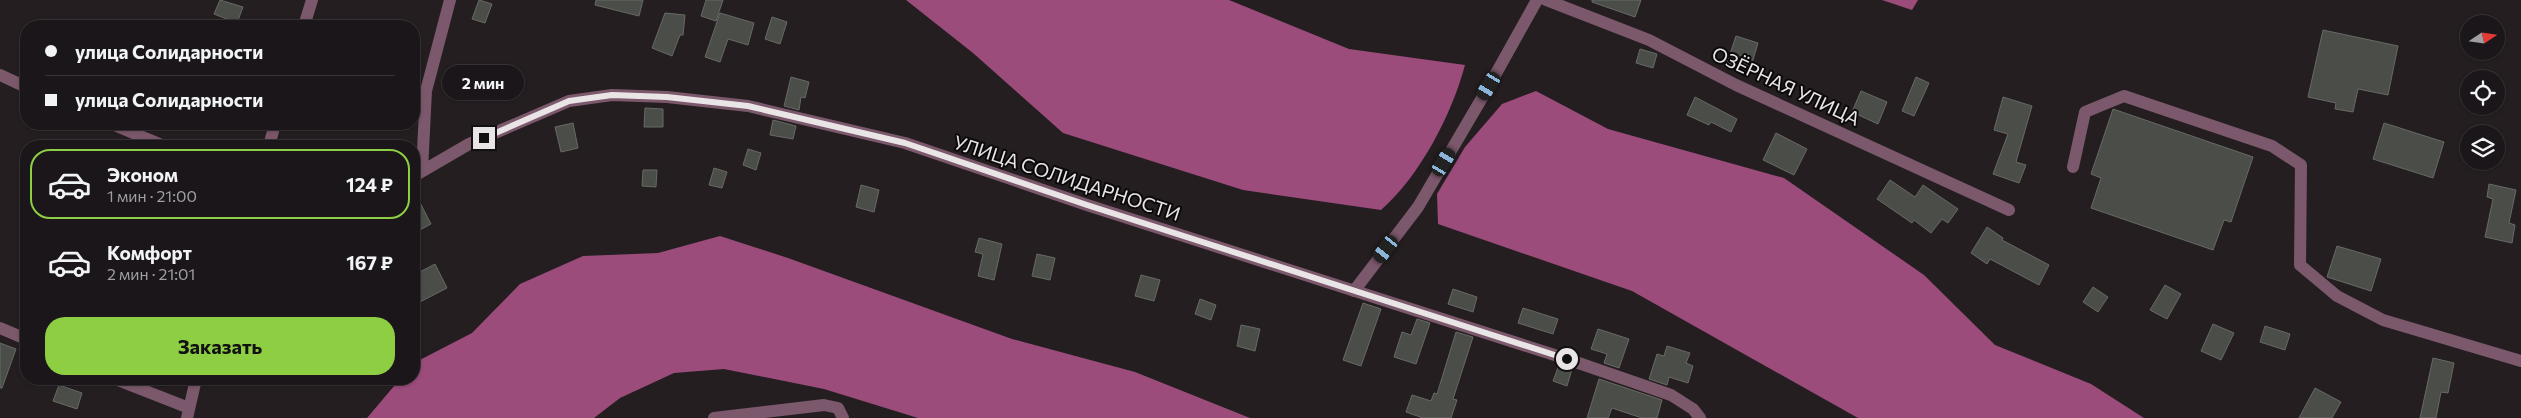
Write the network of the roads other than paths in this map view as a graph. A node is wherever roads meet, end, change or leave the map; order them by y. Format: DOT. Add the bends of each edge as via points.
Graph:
graph roads {
  1 [pos="312,0"];
  2 [pos="450,0"];
  3 [pos="1536,0"];
  4 [pos="1546,0"];
  5 [pos="306,20"];
  6 [pos="0,75"];
  7 [pos="20,84"];
  8 [pos="126,130"];
  9 [pos="150,140"];
  10 [pos="420,153"];
  11 [pos="2073,167"];
  12 [pos="420,172"];
  13 [pos="2009,210"];
  14 [pos="1354,292"];
  15 [pos="0,328"];
  16 [pos="20,336"];
  17 [pos="2521,361"];
  18 [pos="128,385"];
  19 [pos="195,385"];
  20 [pos="188,413"];
  21 [pos="714,418"];
  22 [pos="843,418"];
  23 [pos="1700,418"];
  1 -- 5 [label="street"];
  2 -- 10 [label="street" via="426,92"];
  3 -- 14 [label="street" via="1418,207"];
  4 -- 13 [label="street, ОЗЁРНАЯ УЛИЦА" via="1649,40 1736,85"];
  6 -- 7 [label="street"];
  8 -- 9 [label="street"];
  11 -- 17 [label="street" via="2085,112 2124,96 2272,146 2300,165 2300,265 2337,296 2383,320"];
  12 -- 14 [label="street, УЛИЦА СОЛИДАРНОСТИ" via="468,144 569,101 612,95 748,106 905,143"];
  14 -- 23 [label="street, УЛИЦА СОЛИДАРНОСТИ" via="1671,395 1693,409"];
  15 -- 16 [label="street"];
  18 -- 20 [label="street"];
  19 -- 20 [label="street"];
  21 -- 22 [label="street" via="824,405 838,408"];
}
